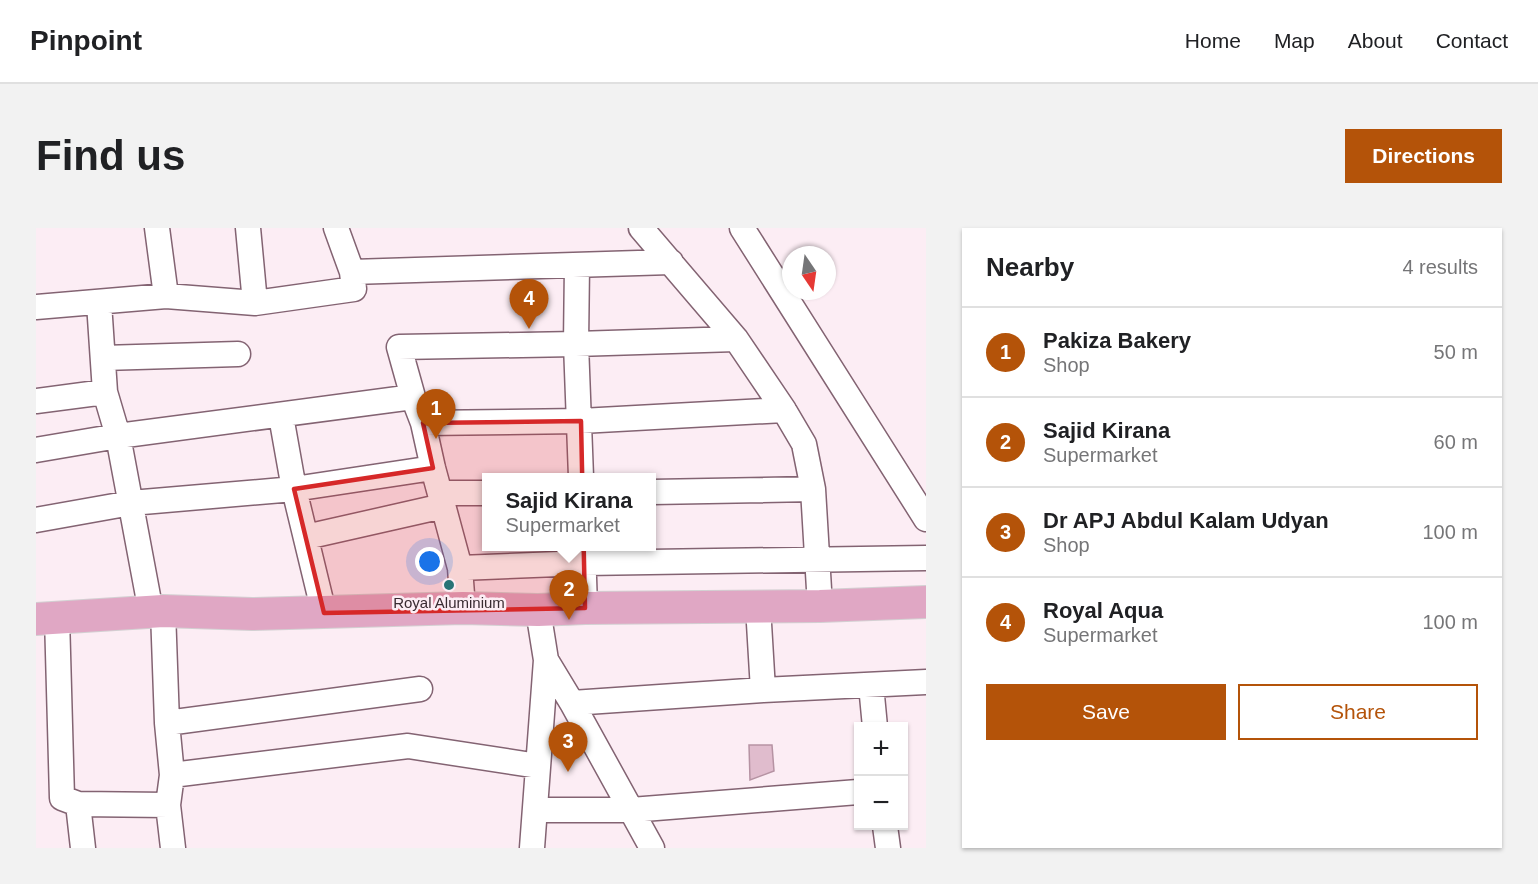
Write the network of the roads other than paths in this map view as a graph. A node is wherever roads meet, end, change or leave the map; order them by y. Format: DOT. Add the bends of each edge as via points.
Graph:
graph roads {
  1 [pos="157,228"];
  2 [pos="248,228"];
  3 [pos="336,228"];
  4 [pos="641,228"];
  5 [pos="742,228"];
  6 [pos="671,262"];
  7 [pos="577,265"];
  8 [pos="352,272"];
  9 [pos="166,296"];
  10 [pos="99,303"];
  11 [pos="255,303"];
  12 [pos="36,307"];
  13 [pos="736,339"];
  14 [pos="576,344"];
  15 [pos="238,354"];
  16 [pos="103,358"];
  17 [pos="105,392"];
  18 [pos="413,397"];
  19 [pos="36,401"];
  20 [pos="784,410"];
  21 [pos="282,416"];
  22 [pos="581,421"];
  23 [pos="423,423"];
  24 [pos="118,436"];
  25 [pos="36,450"];
  26 [pos="433,468"];
  27 [pos="581,473"];
  28 [pos="294,489"];
  29 [pos="813,489"];
  30 [pos="656,492"];
  31 [pos="482,494"];
  32 [pos="442,500"];
  33 [pos="130,503"];
  34 [pos="926,519"];
  35 [pos="36,520"];
  36 [pos="306,537"];
  37 [pos="583,555"];
  38 [pos="926,558"];
  39 [pos="816,559"];
  40 [pos="460,568"];
  41 [pos="926,602"];
  42 [pos="820,606"];
  43 [pos="758,607"];
  44 [pos="463,608"];
  45 [pos="585,608"];
  46 [pos="538,610"];
  47 [pos="157,611"];
  48 [pos="324,613"];
  49 [pos="46,618"];
  50 [pos="546,660"];
  51 [pos="926,682"];
  52 [pos="871,685"];
  53 [pos="420,689"];
  54 [pos="763,690"];
  55 [pos="572,703"];
  56 [pos="875,722"];
  57 [pos="167,723"];
  58 [pos="538,766"];
  59 [pos="172,775"];
  60 [pos="854,792"];
  61 [pos="78,804"];
  62 [pos="168,805"];
  63 [pos="535,810"];
  64 [pos="631,810"];
  65 [pos="886,830"];
  66 [pos="83,848"];
  67 [pos="173,848"];
  68 [pos="532,848"];
  69 [pos="652,848"];
  70 [pos="888,848"];
  1 -- 9 [label="street"];
  2 -- 11 [label="street"];
  3 -- 8 [label="street"];
  4 -- 6 [label="street"];
  5 -- 34 [label="street"];
  6 -- 7 [label="street"];
  6 -- 13 [label="street"];
  7 -- 8 [label="street"];
  7 -- 14 [label="street"];
  8 -- 11 [label="street" via="354,289"];
  9 -- 10 [label="street"];
  9 -- 11 [label="street"];
  10 -- 12 [label="street"];
  10 -- 16 [label="street"];
  13 -- 14 [label="street"];
  13 -- 20 [label="street"];
  14 -- 18 [label="street" via="399,347"];
  14 -- 22 [label="street"];
  15 -- 16 [label="street"];
  16 -- 17 [label="street"];
  17 -- 19 [label="street"];
  17 -- 24 [label="street"];
  18 -- 21 [label="street"];
  18 -- 23 [label="street"];
  20 -- 22 [label="street"];
  20 -- 29 [label="street" via="804,444"];
  21 -- 24 [label="street"];
  21 -- 28 [label="street"];
  22 -- 23 [label="street"];
  22 -- 27 [label="street"];
  23 -- 26 [label="street"];
  24 -- 25 [label="street"];
  24 -- 33 [label="street"];
  26 -- 28 [label="street"];
  26 -- 32 [label="street"];
  28 -- 33 [label="street"];
  28 -- 36 [label="street"];
  29 -- 30 [label="street"];
  29 -- 39 [label="street"];
  31 -- 32 [label="street"];
  32 -- 36 [label="street"];
  32 -- 40 [label="street"];
  33 -- 35 [label="street"];
  33 -- 47 [label="street"];
  36 -- 48 [label="street"];
  37 -- 39 [label="street"];
  37 -- 40 [label="street"];
  37 -- 45 [label="street"];
  38 -- 39 [label="street"];
  39 -- 42 [label="street"];
  40 -- 44 [label="street"];
  41 -- 42 [label="main road"];
  42 -- 43 [label="main road"];
  43 -- 45 [label="main road"];
  43 -- 54 [label="street"];
  44 -- 46 [label="main road"];
  44 -- 48 [label="main road"];
  45 -- 46 [label="main road"];
  46 -- 50 [label="street"];
  47 -- 48 [label="main road"];
  47 -- 49 [label="main road"];
  47 -- 57 [label="street"];
  49 -- 61 [label="street" via="62,798"];
  50 -- 55 [label="street"];
  50 -- 58 [label="street"];
  51 -- 52 [label="street"];
  52 -- 54 [label="street"];
  52 -- 56 [label="street"];
  53 -- 57 [label="street"];
  54 -- 55 [label="street"];
  55 -- 64 [label="street"];
  57 -- 59 [label="street"];
  58 -- 59 [label="street" via="408,746"];
  58 -- 63 [label="street"];
  59 -- 62 [label="street"];
  60 -- 64 [label="street"];
  61 -- 62 [label="street"];
  61 -- 66 [label="street"];
  62 -- 67 [label="street"];
  63 -- 64 [label="street"];
  63 -- 68 [label="street"];
  64 -- 69 [label="street"];
  65 -- 70 [label="street"];
}
